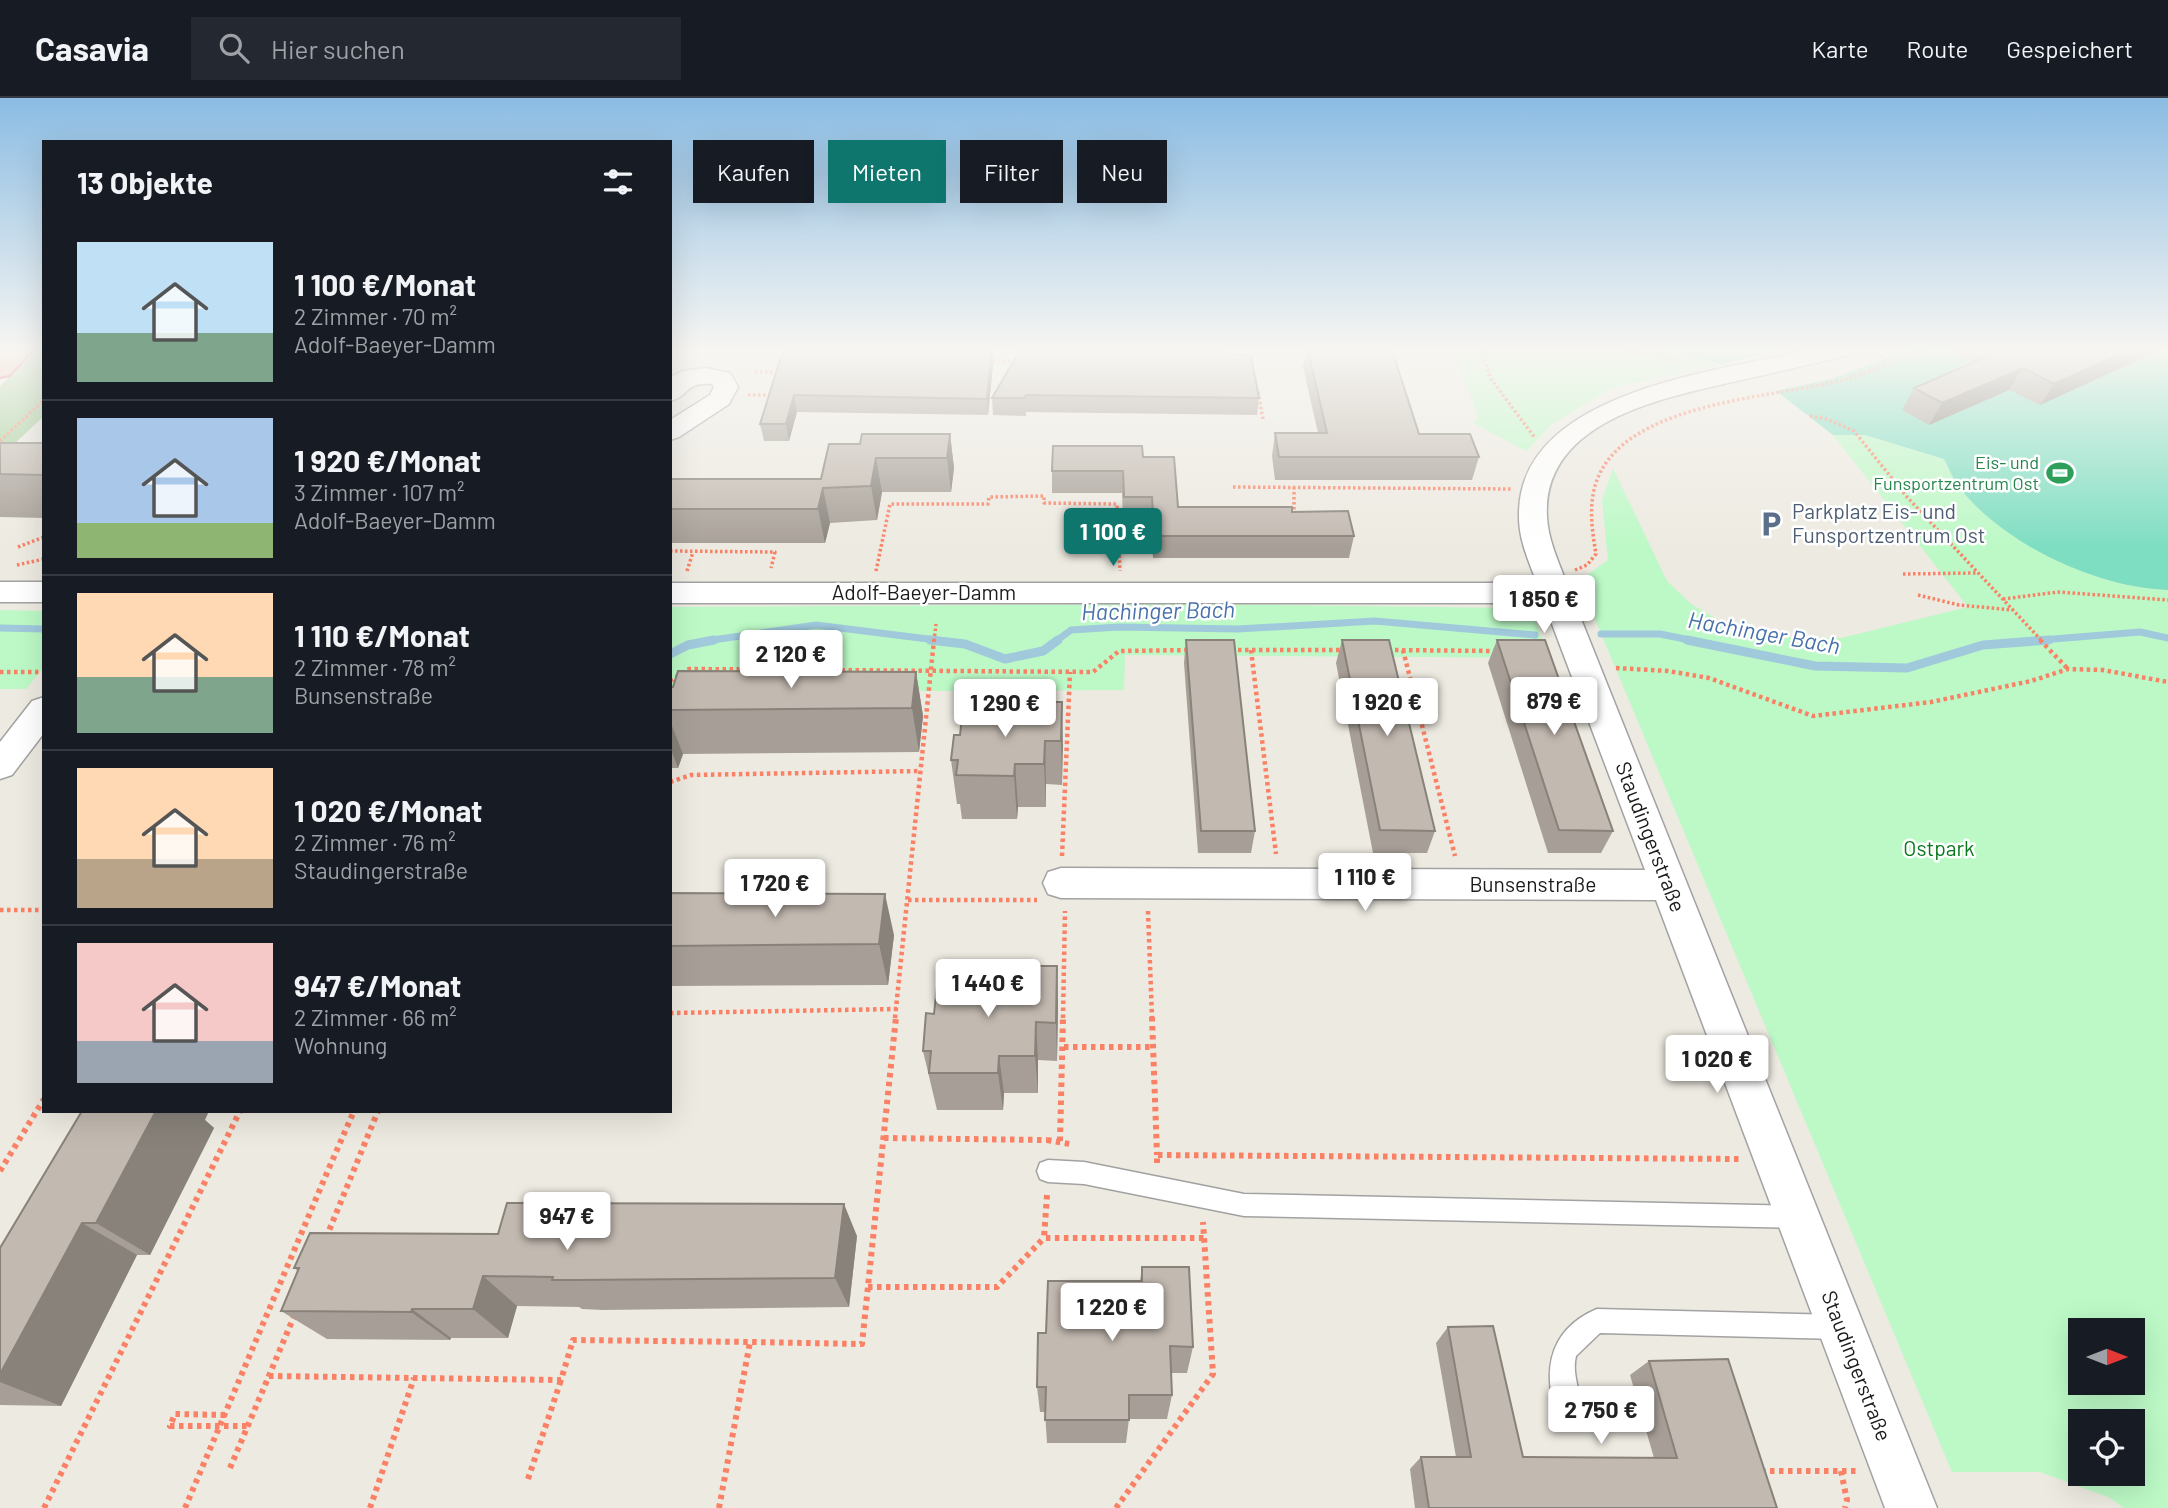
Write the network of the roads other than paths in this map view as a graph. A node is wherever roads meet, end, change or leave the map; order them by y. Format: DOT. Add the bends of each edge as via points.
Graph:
graph roads {
  1 [pos="695,416"];
  2 [pos="1598,416"];
  3 [pos="672,431"];
  4 [pos="1552,583"];
  5 [pos="0,592"];
  6 [pos="42,592"];
  7 [pos="672,593"];
  8 [pos="42,712"];
  9 [pos="0,766"];
  10 [pos="1669,885"];
  11 [pos="1054,891"];
  12 [pos="1048,1171"];
  13 [pos="1798,1217"];
  14 [pos="1841,1327"];
  15 [pos="1570,1417"];
  16 [pos="1911,1508"];
  1 -- 3 [label="street"];
  2 -- 4 [label="street, Staudingerstraße" via="1558,449 1535,494 1535,530"];
  4 -- 7 [label="street, Adolf-Baeyer-Damm" via="1122,593"];
  4 -- 10 [label="street, Staudingerstraße"];
  5 -- 6 [label="street"];
  8 -- 9 [label="street"];
  10 -- 11 [label="street, Bunsenstraße" via="1280,884"];
  10 -- 13 [label="street, Staudingerstraße"];
  12 -- 13 [label="lane" via="1084,1172 1244,1205"];
  13 -- 14 [label="street, Staudingerstraße"];
  14 -- 15 [label="lane" via="1597,1321 1574,1335 1560,1360"];
  14 -- 16 [label="street, Staudingerstraße"];
}
